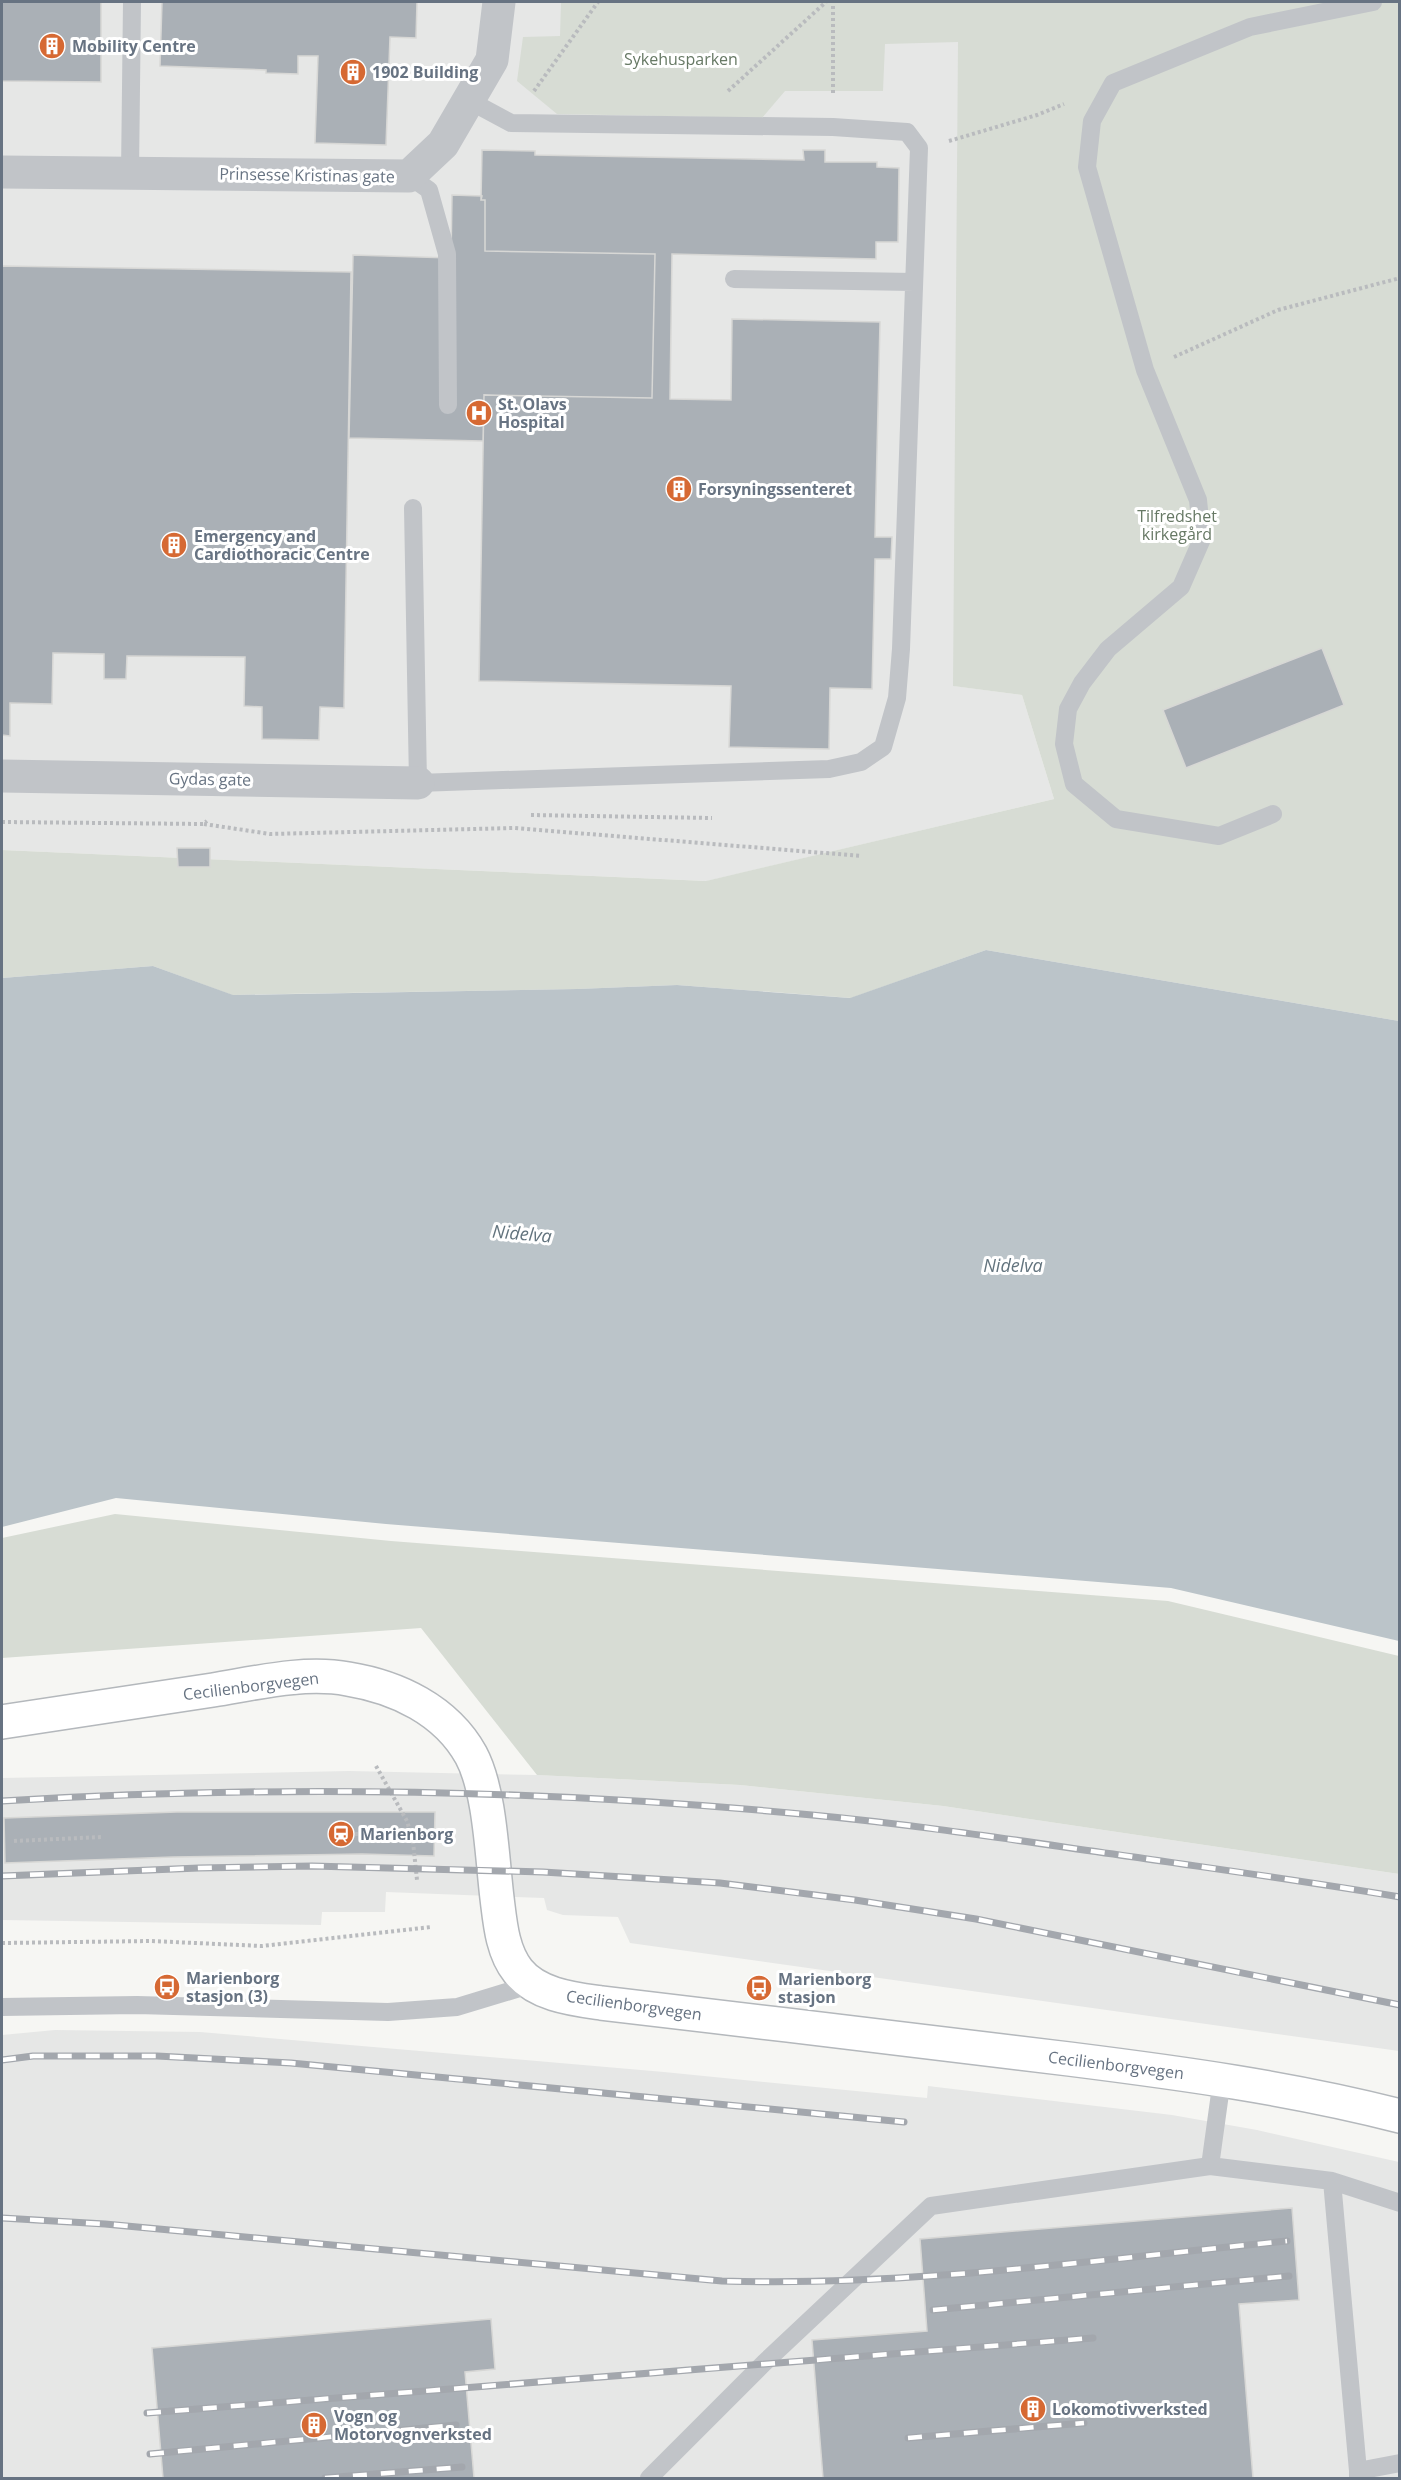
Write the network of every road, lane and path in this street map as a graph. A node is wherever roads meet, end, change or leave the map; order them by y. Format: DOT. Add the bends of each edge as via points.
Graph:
graph roads {
  1 [pos="132,2"];
  2 [pos="499,2"];
  3 [pos="598,2"];
  4 [pos="826,2"];
  5 [pos="833,2"];
  6 [pos="1373,2"];
  7 [pos="1113,83"];
  8 [pos="470,101"];
  9 [pos="511,123"];
  10 [pos="708,126"];
  11 [pos="833,127"];
  12 [pos="919,148"];
  13 [pos="2,172"];
  14 [pos="130,173"];
  15 [pos="409,176"];
  16 [pos="1400,278"];
  17 [pos="734,279"];
  18 [pos="914,282"];
  19 [pos="1145,370"];
  20 [pos="448,405"];
  21 [pos="413,508"];
  22 [pos="2,776"];
  23 [pos="418,783"];
  24 [pos="1273,814"];
  25 [pos="203,824"];
  26 [pos="862,856"];
  27 [pos="2,1722"];
  28 [pos="376,1766"];
  29 [pos="331,1833"];
  30 [pos="411,1836"];
  31 [pos="102,1837"];
  32 [pos="14,1841"];
  33 [pos="417,1880"];
  34 [pos="431,1927"];
  35 [pos="2,1942"];
  36 [pos="533,1984"];
  37 [pos="2,2007"];
  38 [pos="1222,2079"];
  39 [pos="1400,2116"];
  40 [pos="1210,2166"];
  41 [pos="1332,2181"];
  42 [pos="1400,2203"];
  43 [pos="1400,2463"];
  44 [pos="1358,2475"];
  45 [pos="650,2478"];
  1 -- 14 [label="lane"];
  2 -- 8 [label="street, Prinsesse Kristinas gate" via="492,60"];
  3 -- 9 [label="path"];
  4 -- 10 [label="path" via="725,94"];
  5 -- 11 [label="path"];
  6 -- 7 [label="lane" via="1250,27"];
  7 -- 12 [label="path" via="1036,116"];
  7 -- 19 [label="lane" via="1092,121 1087,167"];
  8 -- 9 [label="lane"];
  8 -- 15 [label="street, Prinsesse Kristinas gate" via="443,144"];
  9 -- 10 [label="lane"];
  10 -- 11 [label="lane"];
  11 -- 12 [label="lane" via="907,132"];
  12 -- 18 [label="lane"];
  13 -- 14 [label="street, Prinsesse Kristinas gate"];
  14 -- 15 [label="street, Prinsesse Kristinas gate"];
  15 -- 20 [label="lane" via="429,190 447,254"];
  16 -- 19 [label="path" via="1278,310"];
  17 -- 18 [label="lane"];
  18 -- 23 [label="lane" via="901,649 897,698 884,747 861,762 829,769"];
  19 -- 24 [label="lane" via="1198,500 1202,539 1181,588 1108,649 1082,682 1068,709 1064,744 1074,784 1116,819 1219,836"];
  21 -- 23 [label="lane"];
  22 -- 23 [label="street, Gydas gate"];
  25 -- 26 [label="path" via="270,834 514,828"];
  27 -- 36 [label="street, Cecilienborgvegen" via="287,1678 346,1678 407,1697 443,1720 471,1755 486,1810 503,1934 518,1971"];
  28 -- 30 [label="path" via="396,1798"];
  29 -- 30 [label="path"];
  30 -- 33 [label="path"];
  31 -- 32 [label="path"];
  34 -- 35 [label="path" via="262,1946 151,1941"];
  36 -- 37 [label="lane" via="457,2007 388,2012 137,2005"];
  36 -- 38 [label="street, Cecilienborgvegen" via="572,1999 601,2003"];
  38 -- 39 [label="street, Cecilienborgvegen"];
  38 -- 40 [label="lane"];
  40 -- 41 [label="lane"];
  40 -- 45 [label="lane" via="931,2206 764,2363"];
  41 -- 42 [label="lane"];
  41 -- 44 [label="lane"];
  43 -- 44 [label="lane"];
}
